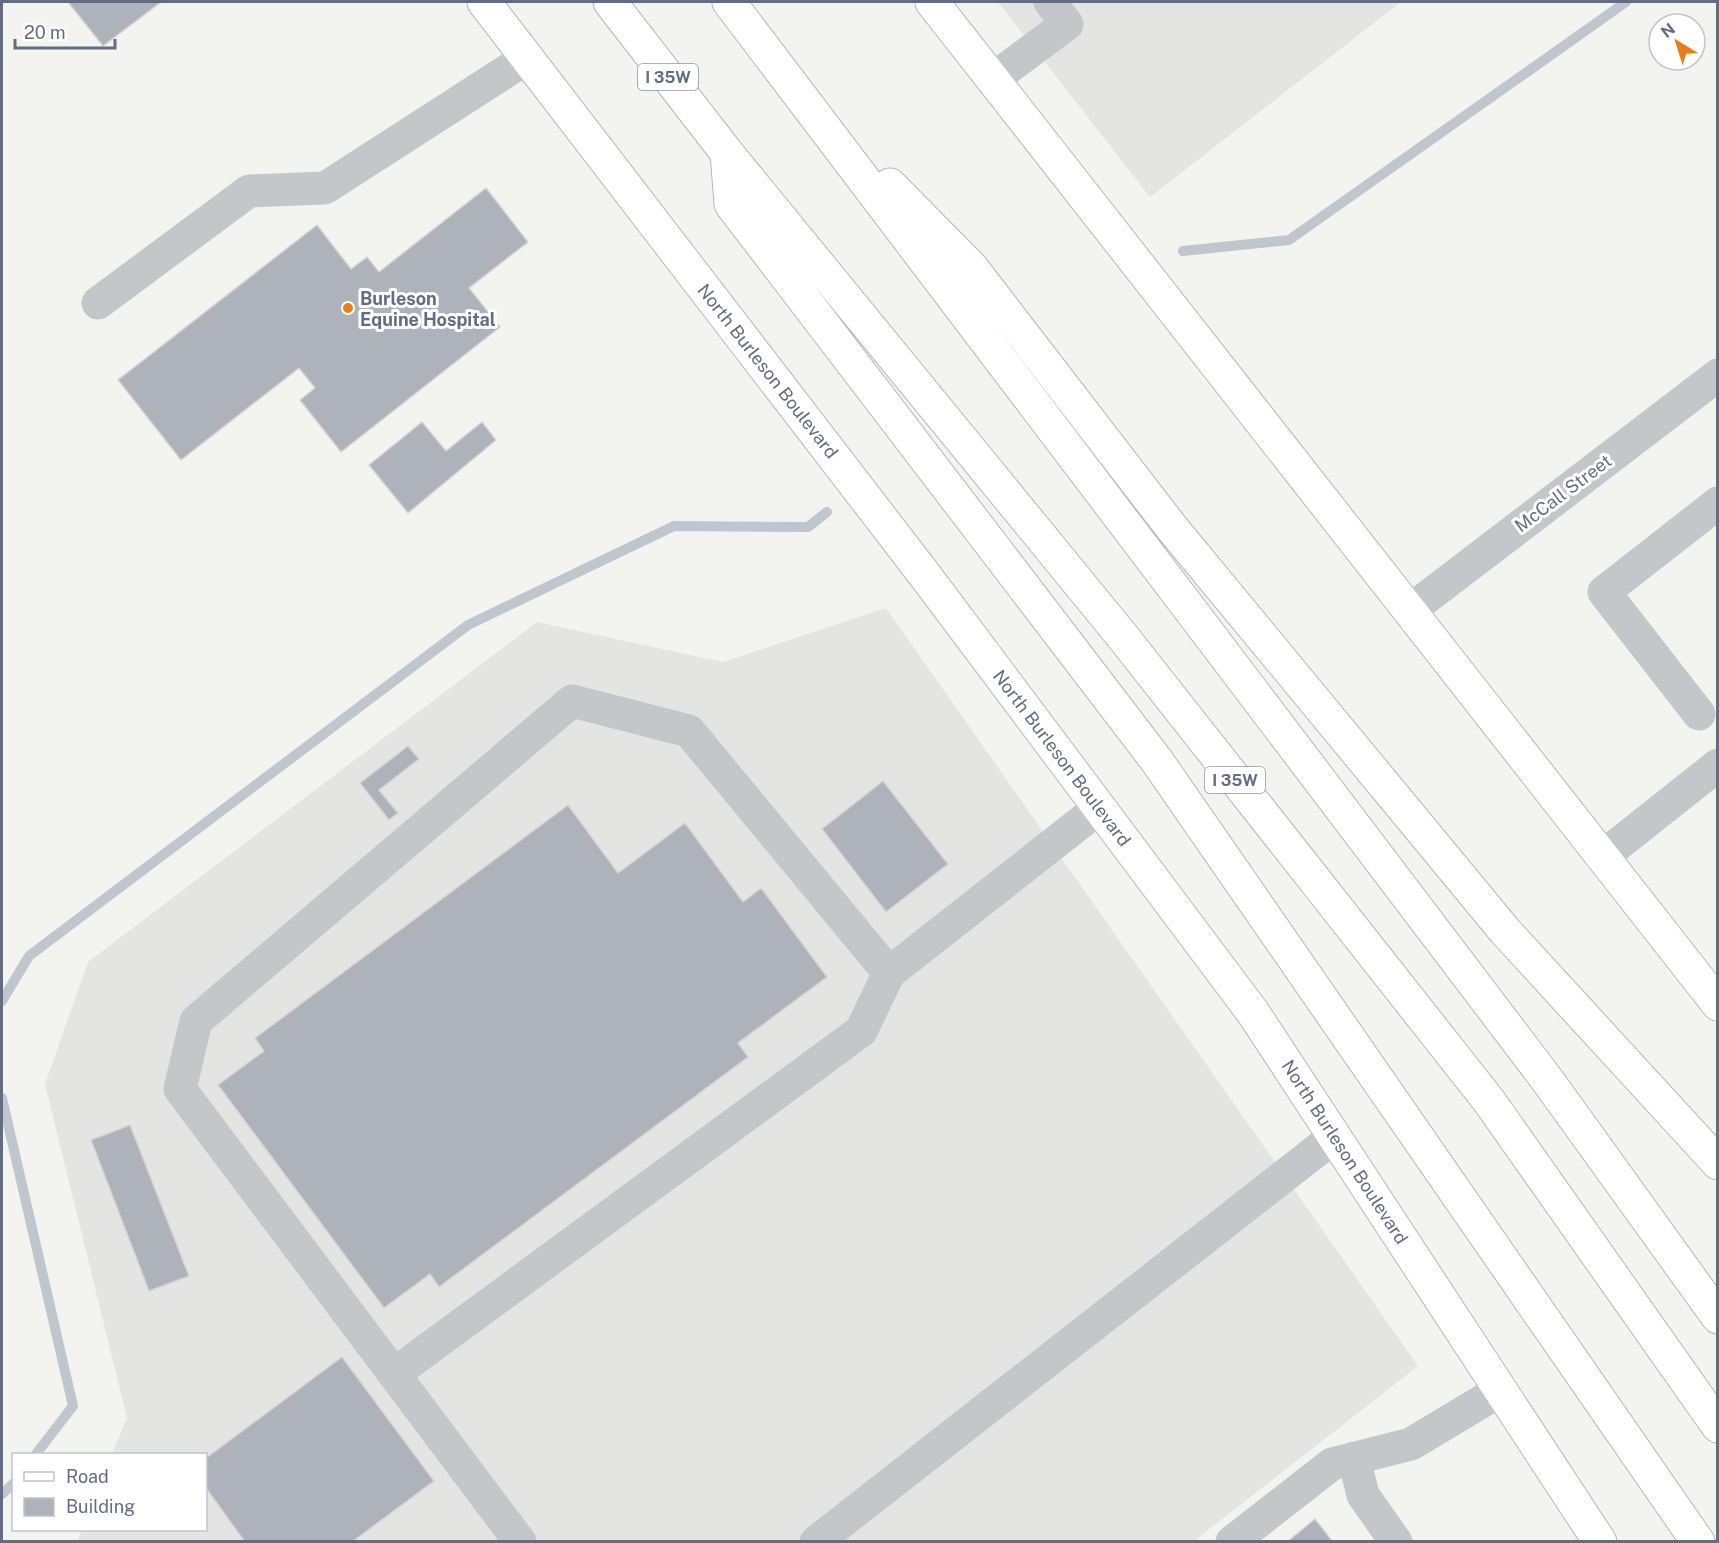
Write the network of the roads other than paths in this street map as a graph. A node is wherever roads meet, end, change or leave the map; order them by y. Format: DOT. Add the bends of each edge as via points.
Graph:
graph roads {
  1 [pos="484,2"];
  2 [pos="610,2"];
  3 [pos="729,2"];
  4 [pos="932,2"];
  5 [pos="1050,2"];
  6 [pos="527,58"];
  7 [pos="993,80"];
  8 [pos="799,94"];
  9 [pos="727,153"];
  10 [pos="98,303"];
  11 [pos="1718,375"];
  12 [pos="1718,503"];
  13 [pos="1409,610"];
  14 [pos="1699,714"];
  15 [pos="1718,765"];
  16 [pos="1099,808"];
  17 [pos="1602,857"];
  18 [pos="889,973"];
  19 [pos="1718,1004"];
  20 [pos="1334,1137"];
  21 [pos="1718,1162"];
  22 [pos="1718,1317"];
  23 [pos="394,1374"];
  24 [pos="1501,1390"];
  25 [pos="1718,1426"];
  26 [pos="1354,1458"];
  27 [pos="520,1542"];
  28 [pos="816,1542"];
  29 [pos="1232,1542"];
  30 [pos="1396,1542"];
  31 [pos="1600,1542"];
  32 [pos="1698,1542"];
  1 -- 6 [label="main road, North Burleson Boulevard"];
  2 -- 9 [label="main road, I 35W"];
  3 -- 8 [label="main road"];
  4 -- 7 [label="main road"];
  5 -- 7 [label="street" via="1067,24"];
  6 -- 10 [label="street" via="325,188 249,191"];
  6 -- 16 [label="main road, North Burleson Boulevard"];
  7 -- 13 [label="main road"];
  8 -- 21 [label="main road" via="971,267 1172,528 1505,931"];
  8 -- 22 [label="main road" via="1541,1072"];
  9 -- 25 [label="main road, I 35W" via="1123,638 1481,1092"];
  9 -- 32 [label="main road" via="731,204 1157,761"];
  11 -- 13 [label="street, McCall Street"];
  12 -- 14 [label="street" via="1604,592"];
  13 -- 17 [label="main road"];
  15 -- 17 [label="street"];
  16 -- 18 [label="street"];
  16 -- 20 [label="main road, North Burleson Boulevard" via="1254,1014"];
  17 -- 19 [label="main road"];
  18 -- 23 [label="street" via="861,1031"];
  18 -- 23 [label="street" via="689,731 572,701 196,1021 180,1089"];
  20 -- 24 [label="main road, North Burleson Boulevard"];
  20 -- 28 [label="street"];
  23 -- 27 [label="street"];
  24 -- 26 [label="street" via="1411,1444"];
  24 -- 31 [label="main road, North Burleson Boulevard"];
  26 -- 29 [label="street" via="1332,1464"];
  26 -- 30 [label="street" via="1363,1495"];
}
